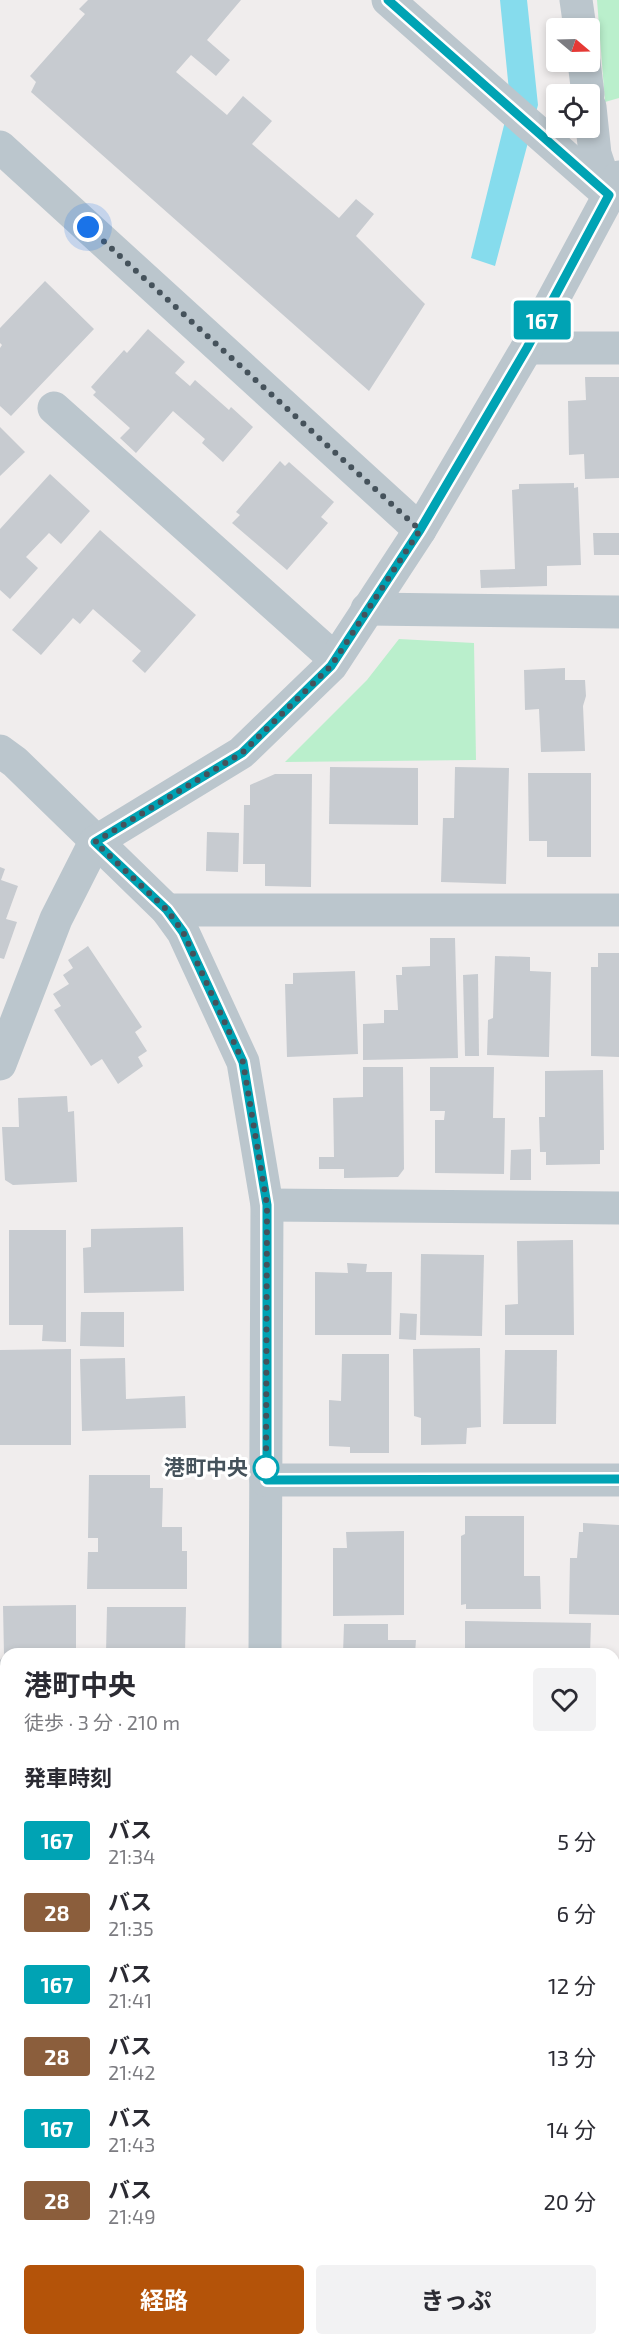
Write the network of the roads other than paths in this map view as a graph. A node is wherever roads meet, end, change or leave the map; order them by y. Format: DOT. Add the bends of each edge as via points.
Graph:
graph roads {
  1 [pos="388,0"];
  2 [pos="576,0"];
  3 [pos="579,18"];
  4 [pos="593,138"];
  5 [pos="0,147"];
  6 [pos="614,186"];
  7 [pos="527,348"];
  8 [pos="619,348"];
  9 [pos="54,408"];
  10 [pos="420,530"];
  11 [pos="367,609"];
  12 [pos="619,612"];
  13 [pos="335,659"];
  14 [pos="0,751"];
  15 [pos="95,842"];
  16 [pos="167,910"];
  17 [pos="619,910"];
  18 [pos="0,1065"];
  19 [pos="267,1205"];
  20 [pos="619,1208"];
  21 [pos="619,1479"];
  22 [pos="267,1480"];
  23 [pos="265,1648"];
  1 -- 6 [label="street"];
  2 -- 3 [label="street"];
  4 -- 6 [label="street" via="595,154"];
  5 -- 10 [label="street"];
  6 -- 7 [label="street"];
  7 -- 8 [label="street"];
  7 -- 10 [label="street"];
  9 -- 13 [label="street"];
  10 -- 11 [label="street"];
  11 -- 12 [label="street"];
  11 -- 13 [label="street"];
  13 -- 15 [label="street" via="242,753"];
  14 -- 15 [label="street"];
  15 -- 16 [label="street"];
  15 -- 18 [label="street" via="56,919"];
  16 -- 17 [label="street"];
  16 -- 19 [label="street" via="183,932 243,1062"];
  19 -- 20 [label="street"];
  19 -- 22 [label="street"];
  21 -- 22 [label="street"];
  22 -- 23 [label="street"];
}
